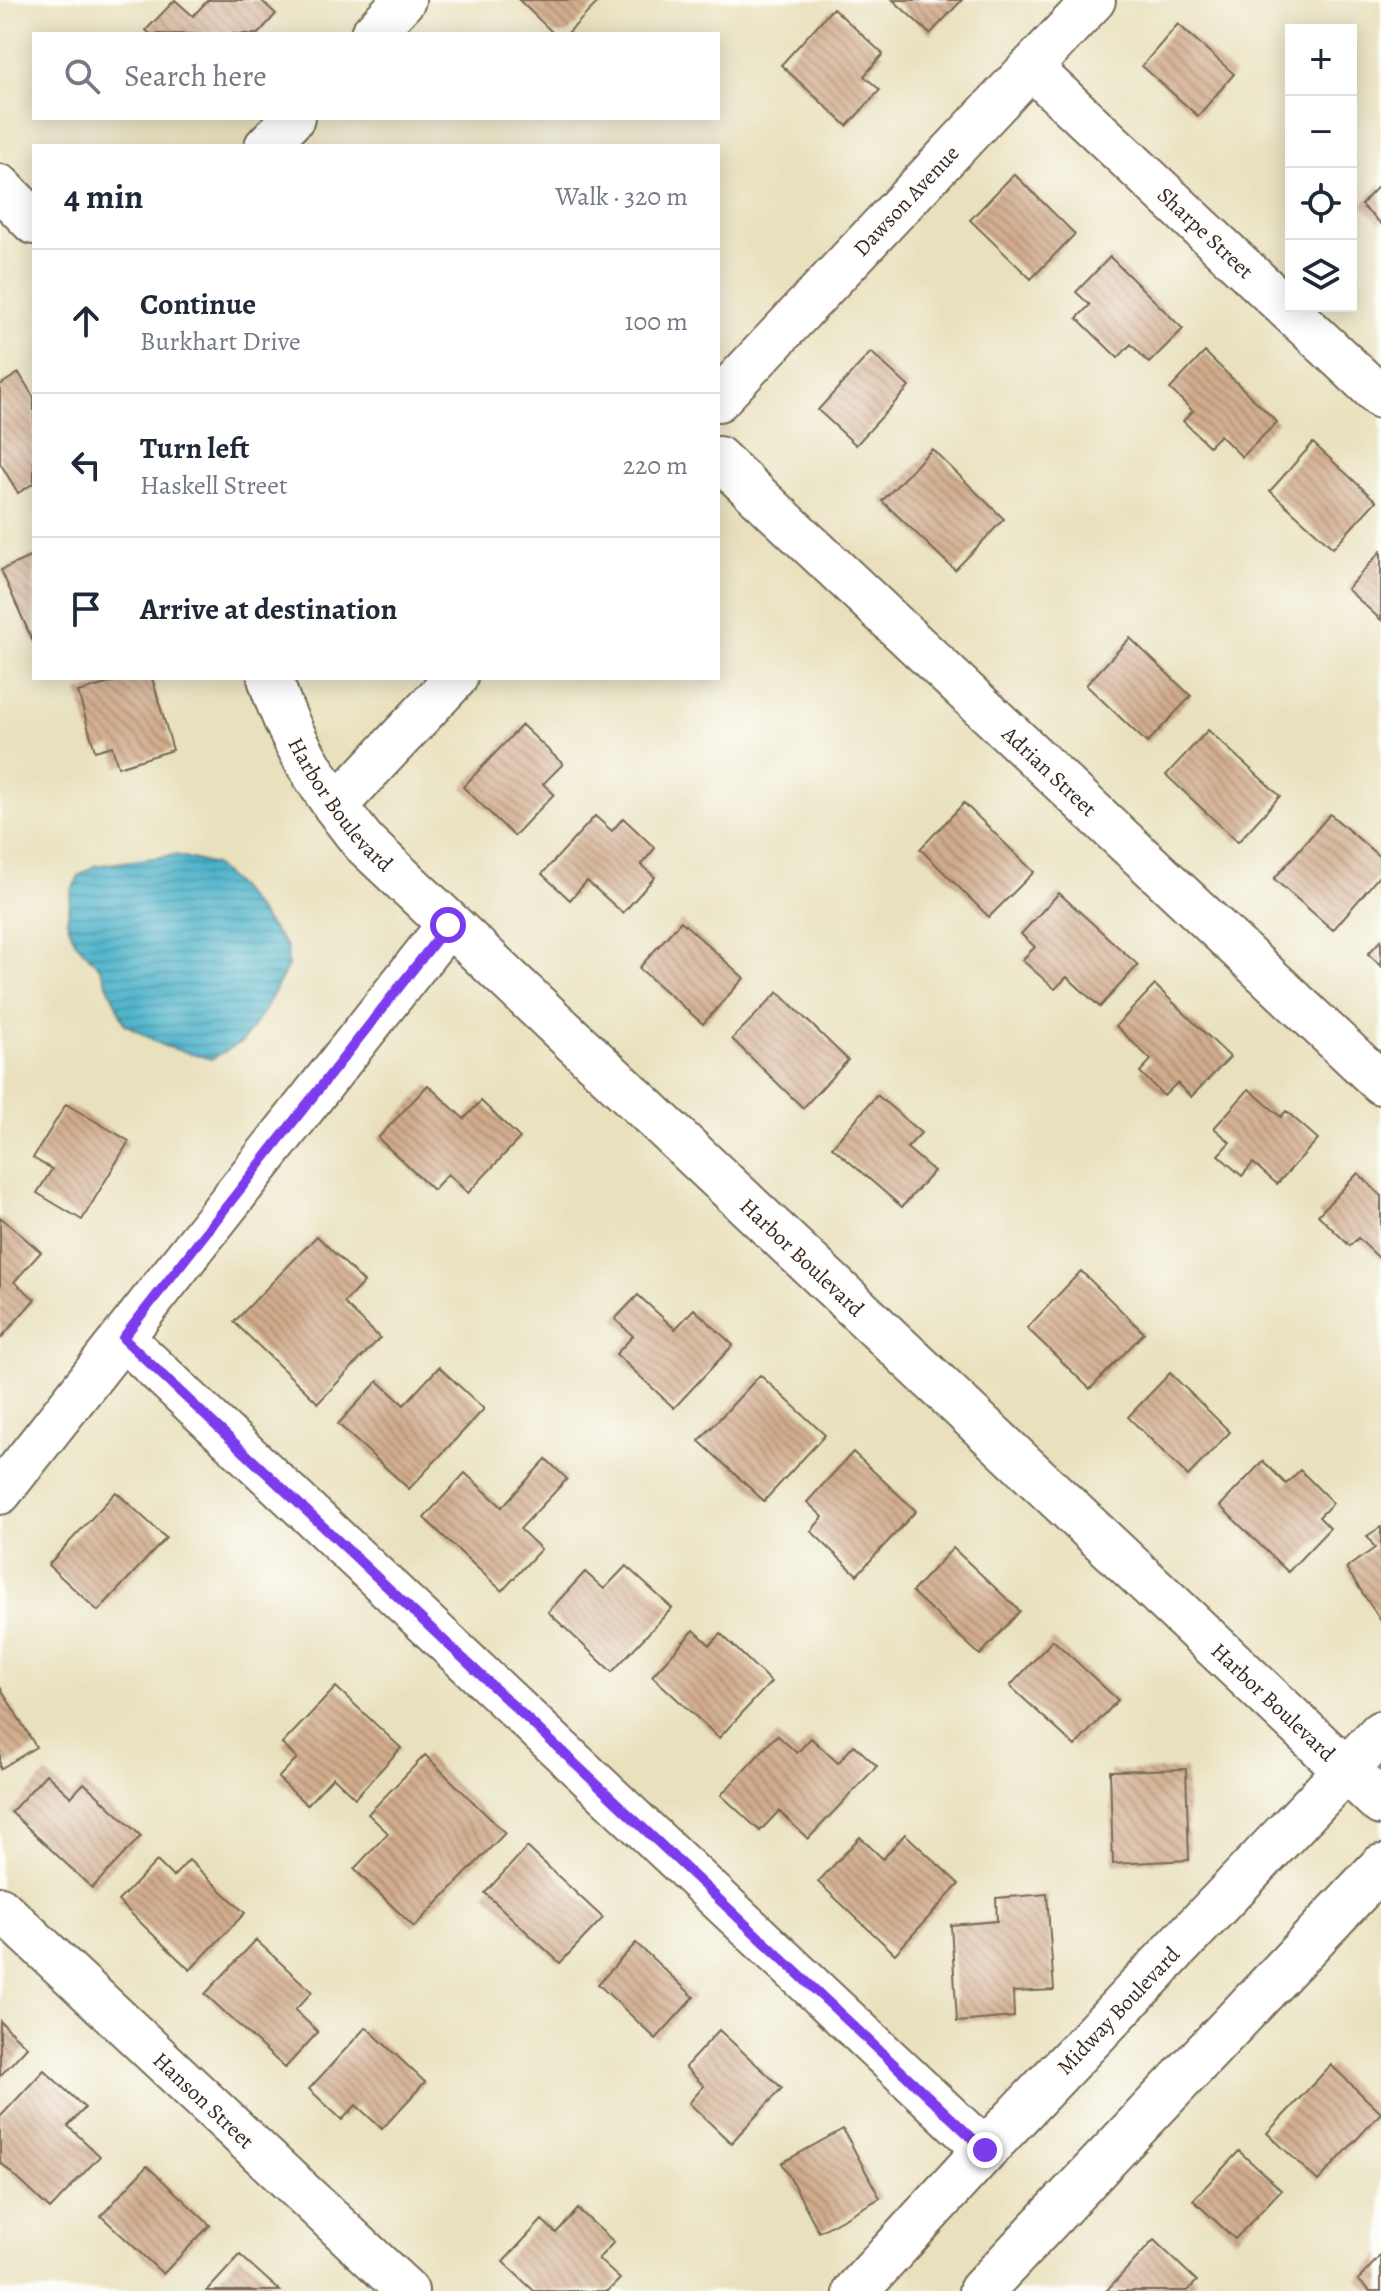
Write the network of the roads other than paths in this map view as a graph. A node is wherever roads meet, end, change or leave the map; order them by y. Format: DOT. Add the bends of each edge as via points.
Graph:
graph roads {
  1 [pos="404,0"];
  2 [pos="1094,0"];
  3 [pos="374,32"];
  4 [pos="1031,68"];
  5 [pos="291,120"];
  6 [pos="268,144"];
  7 [pos="0,187"];
  8 [pos="32,220"];
  9 [pos="1381,397"];
  10 [pos="720,398"];
  11 [pos="720,460"];
  12 [pos="271,680"];
  13 [pos="454,680"];
  14 [pos="335,807"];
  15 [pos="448,925"];
  16 [pos="1381,1083"];
  17 [pos="123,1338"];
  18 [pos="0,1493"];
  19 [pos="1381,1733"];
  20 [pos="1346,1770"];
  21 [pos="1381,1803"];
  22 [pos="1381,1867"];
  23 [pos="0,1908"];
  24 [pos="985,2150"];
  25 [pos="407,2291"];
  26 [pos="856,2291"];
  27 [pos="981,2291"];
  1 -- 3 [label="street"];
  2 -- 4 [label="street, Dawson Avenue"];
  4 -- 9 [label="street, Sharpe Street"];
  4 -- 10 [label="street, Dawson Avenue"];
  5 -- 6 [label="street"];
  7 -- 8 [label="street"];
  11 -- 16 [label="street, Adrian Street"];
  12 -- 14 [label="street, Harbor Boulevard" via="288,726"];
  13 -- 14 [label="street"];
  14 -- 15 [label="street, Harbor Boulevard"];
  15 -- 17 [label="street"];
  15 -- 20 [label="street, Harbor Boulevard"];
  17 -- 18 [label="street"];
  17 -- 24 [label="street"];
  19 -- 20 [label="street, Midway Boulevard"];
  20 -- 21 [label="street, Harbor Boulevard"];
  20 -- 24 [label="street, Midway Boulevard"];
  22 -- 27 [label="street"];
  23 -- 25 [label="street, Hanson Street"];
  24 -- 26 [label="street, Midway Boulevard"];
}
